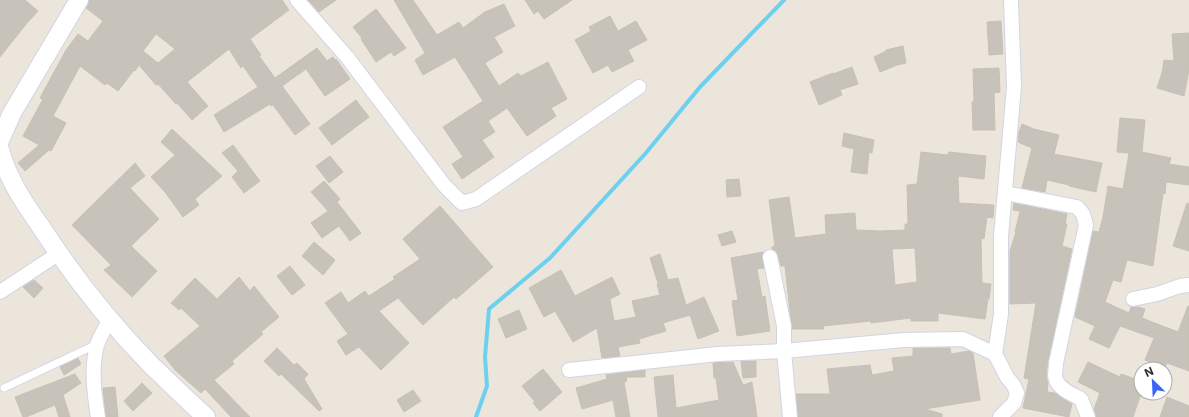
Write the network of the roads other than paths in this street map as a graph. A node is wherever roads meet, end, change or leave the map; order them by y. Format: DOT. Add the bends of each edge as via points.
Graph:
graph roads {
  1 [pos="79,0"];
  2 [pos="297,0"];
  3 [pos="1011,0"];
  4 [pos="639,87"];
  5 [pos="0,140"];
  6 [pos="0,150"];
  7 [pos="1005,192"];
  8 [pos="58,254"];
  9 [pos="770,257"];
  10 [pos="1189,285"];
  11 [pos="0,292"];
  12 [pos="1134,299"];
  13 [pos="110,319"];
  14 [pos="97,344"];
  15 [pos="784,350"];
  16 [pos="995,354"];
  17 [pos="569,370"];
  18 [pos="4,388"];
  19 [pos="98,417"];
  20 [pos="206,417"];
  21 [pos="790,417"];
  22 [pos="1000,417"];
  23 [pos="1088,417"];
  1 -- 5 [label="street" via="12,113"];
  2 -- 4 [label="street" via="347,57 444,185 462,203 476,199"];
  3 -- 7 [label="street" via="1014,87"];
  6 -- 8 [label="street" via="5,167 22,200"];
  7 -- 16 [label="street" via="1001,236 1001,314"];
  7 -- 23 [label="street" via="1077,208 1083,214 1086,225 1055,377 1057,383 1066,391 1081,399"];
  8 -- 11 [label="street"];
  8 -- 13 [label="street"];
  9 -- 15 [label="street" via="784,326"];
  10 -- 12 [label="street"];
  13 -- 14 [label="street"];
  13 -- 20 [label="street" via="150,364"];
  14 -- 18 [label="lane"];
  14 -- 19 [label="street" via="93,367"];
  15 -- 16 [label="street" via="904,340 963,339"];
  15 -- 17 [label="street" via="718,354"];
  15 -- 21 [label="street"];
  16 -- 22 [label="street" via="1017,393 1014,403"];
}
